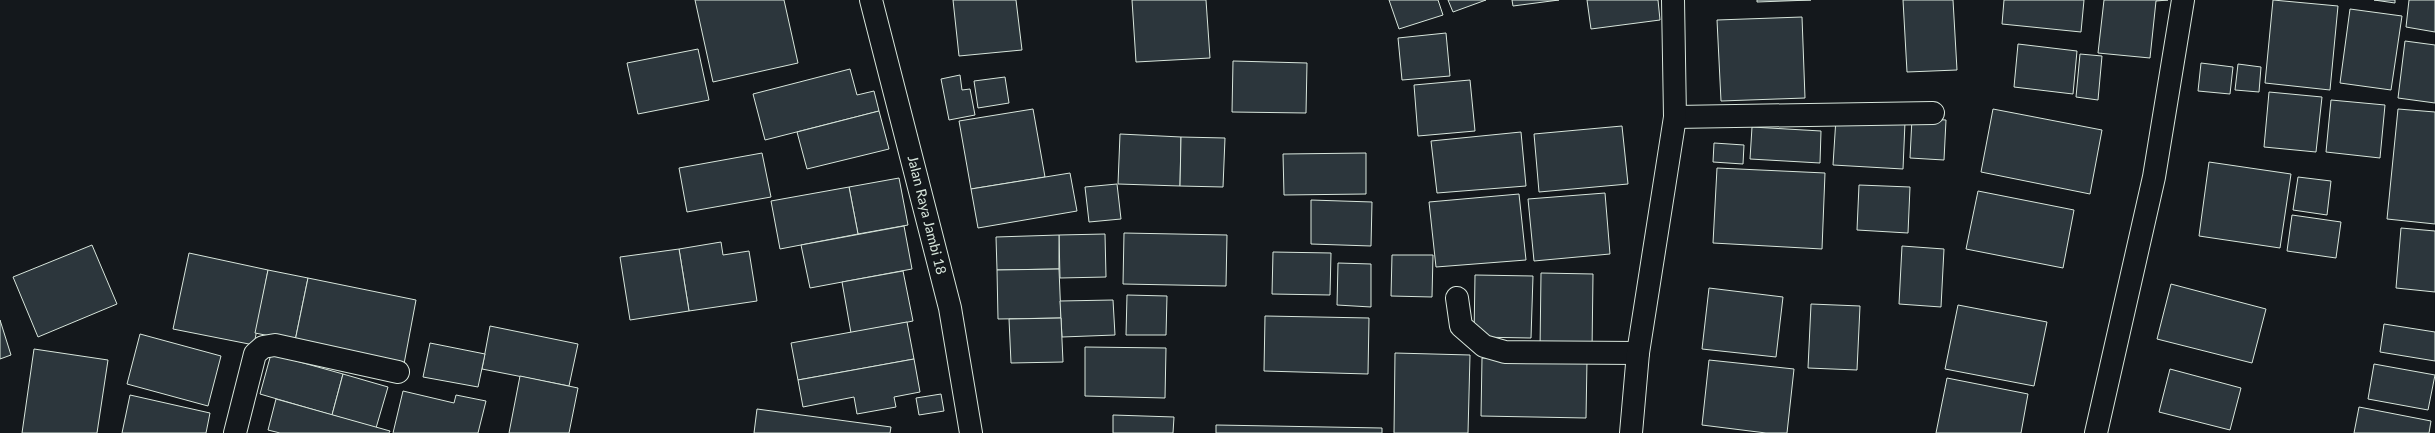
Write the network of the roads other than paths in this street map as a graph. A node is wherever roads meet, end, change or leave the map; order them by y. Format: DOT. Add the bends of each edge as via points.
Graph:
graph roads {
  1 [pos="871,0"];
  2 [pos="1673,0"];
  3 [pos="2183,0"];
  4 [pos="1933,113"];
  5 [pos="1675,117"];
  6 [pos="1457,298"];
  7 [pos="1638,353"];
  8 [pos="398,372"];
  9 [pos="235,433"];
  10 [pos="971,433"];
  11 [pos="1631,433"];
  12 [pos="2096,433"];
  1 -- 10 [label="street, Jalan Raya Jambi 18" via="950,308"];
  2 -- 5 [label="street"];
  3 -- 12 [label="street" via="2154,177"];
  4 -- 5 [label="street"];
  5 -- 7 [label="street"];
  6 -- 7 [label="street" via="1461,326 1484,346 1505,352"];
  7 -- 11 [label="street"];
  8 -- 9 [label="street" via="275,345 263,347 255,354"];
}
